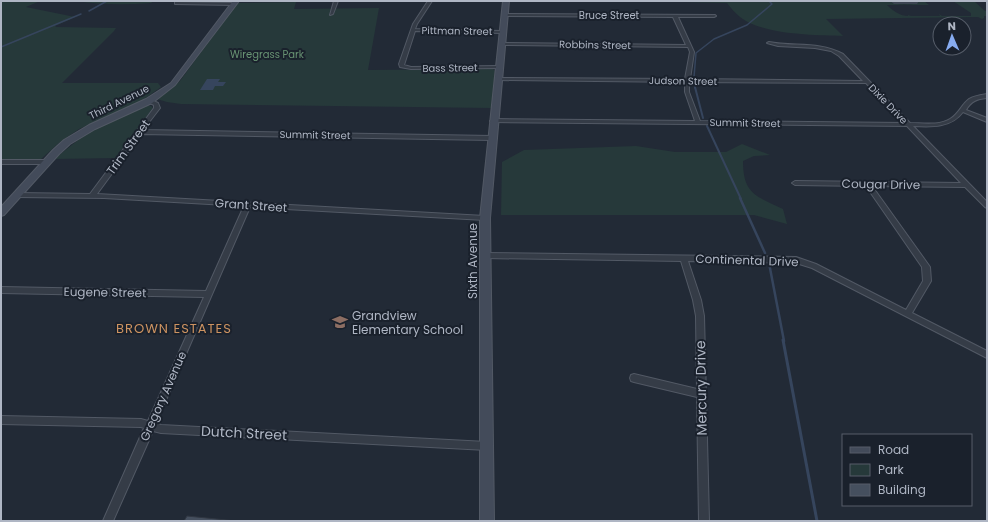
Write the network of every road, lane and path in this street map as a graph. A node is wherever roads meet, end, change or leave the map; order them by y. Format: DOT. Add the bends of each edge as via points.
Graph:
graph roads {
  1 [pos="336,1"];
  2 [pos="430,1"];
  3 [pos="506,1"];
  4 [pos="176,3"];
  5 [pos="234,3"];
  6 [pos="331,14"];
  7 [pos="504,15"];
  8 [pos="675,16"];
  9 [pos="714,16"];
  10 [pos="413,30"];
  11 [pos="502,32"];
  12 [pos="769,43"];
  13 [pos="501,44"];
  14 [pos="690,46"];
  15 [pos="498,67"];
  16 [pos="498,79"];
  17 [pos="686,81"];
  18 [pos="868,82"];
  19 [pos="987,96"];
  20 [pos="149,100"];
  21 [pos="962,110"];
  22 [pos="987,120"];
  23 [pos="493,121"];
  24 [pos="698,123"];
  25 [pos="909,125"];
  26 [pos="139,132"];
  27 [pos="492,138"];
  28 [pos="1,162"];
  29 [pos="47,162"];
  30 [pos="795,183"];
  31 [pos="868,184"];
  32 [pos="967,185"];
  33 [pos="17,195"];
  34 [pos="92,196"];
  35 [pos="248,205"];
  36 [pos="987,206"];
  37 [pos="1,213"];
  38 [pos="485,218"];
  39 [pos="485,255"];
  40 [pos="684,258"];
  41 [pos="1,290"];
  42 [pos="208,294"];
  43 [pos="908,314"];
  44 [pos="987,355"];
  45 [pos="634,378"];
  46 [pos="702,394"];
  47 [pos="1,420"];
  48 [pos="150,426"];
  49 [pos="487,446"];
  50 [pos="108,521"];
  51 [pos="487,521"];
  52 [pos="704,521"];
  1 -- 6 [label="street"];
  2 -- 10 [label="street"];
  3 -- 7 [label="street, Sixth Avenue"];
  4 -- 5 [label="street"];
  5 -- 20 [label="street, Third Avenue" via="176,82"];
  7 -- 8 [label="street, Bruce Street"];
  7 -- 11 [label="street, Sixth Avenue"];
  8 -- 9 [label="street, Bruce Street"];
  8 -- 14 [label="street"];
  10 -- 11 [label="street, Pittman Street"];
  10 -- 15 [label="street, Bass Street" via="402,66"];
  11 -- 13 [label="street, Sixth Avenue"];
  12 -- 18 [label="street, Dixie Drive" via="833,50"];
  13 -- 14 [label="street, Robbins Street"];
  13 -- 15 [label="street, Sixth Avenue"];
  14 -- 17 [label="street" via="692,52"];
  15 -- 16 [label="street, Sixth Avenue"];
  16 -- 17 [label="street, Judson Street"];
  16 -- 23 [label="street, Sixth Avenue"];
  17 -- 18 [label="street, Judson Street"];
  17 -- 24 [label="street" via="689,100"];
  18 -- 25 [label="street, Dixie Drive"];
  19 -- 21 [label="street, Summit Street" via="970,101"];
  20 -- 26 [label="street, Trim Street" via="156,104 157,108"];
  20 -- 29 [label="street, Third Avenue" via="73,137"];
  21 -- 22 [label="street"];
  21 -- 25 [label="street, Summit Street" via="955,118 943,124"];
  23 -- 24 [label="street, Summit Street"];
  23 -- 27 [label="street, Sixth Avenue"];
  24 -- 25 [label="street, Summit Street"];
  25 -- 32 [label="street, Dixie Drive"];
  26 -- 27 [label="street, Summit Street"];
  26 -- 34 [label="street, Trim Street"];
  27 -- 38 [label="street, Sixth Avenue"];
  28 -- 29 [label="street"];
  29 -- 33 [label="street, Third Avenue"];
  30 -- 31 [label="street, Cougar Drive"];
  31 -- 32 [label="street, Cougar Drive"];
  31 -- 43 [label="street" via="926,267 927,281"];
  32 -- 36 [label="street, Dixie Drive"];
  33 -- 34 [label="street, Grant Street"];
  33 -- 37 [label="street, Third Avenue"];
  34 -- 35 [label="street, Grant Street"];
  35 -- 38 [label="street, Grant Street"];
  35 -- 42 [label="street, Gregory Avenue"];
  38 -- 39 [label="street, Sixth Avenue"];
  39 -- 40 [label="street, Continental Drive"];
  39 -- 49 [label="street, Sixth Avenue"];
  40 -- 43 [label="street, Continental Drive" via="790,259 814,266"];
  40 -- 46 [label="street, Mercury Drive" via="700,316"];
  41 -- 42 [label="street, Eugene Street"];
  42 -- 48 [label="street, Gregory Avenue"];
  43 -- 44 [label="street, Continental Drive"];
  45 -- 46 [label="street"];
  46 -- 52 [label="street, Mercury Drive"];
  47 -- 48 [label="street, Dutch Street" via="141,423"];
  48 -- 49 [label="street, Dutch Street" via="161,429"];
  48 -- 50 [label="street, Gregory Avenue"];
  49 -- 51 [label="street, Sixth Avenue"];
}
